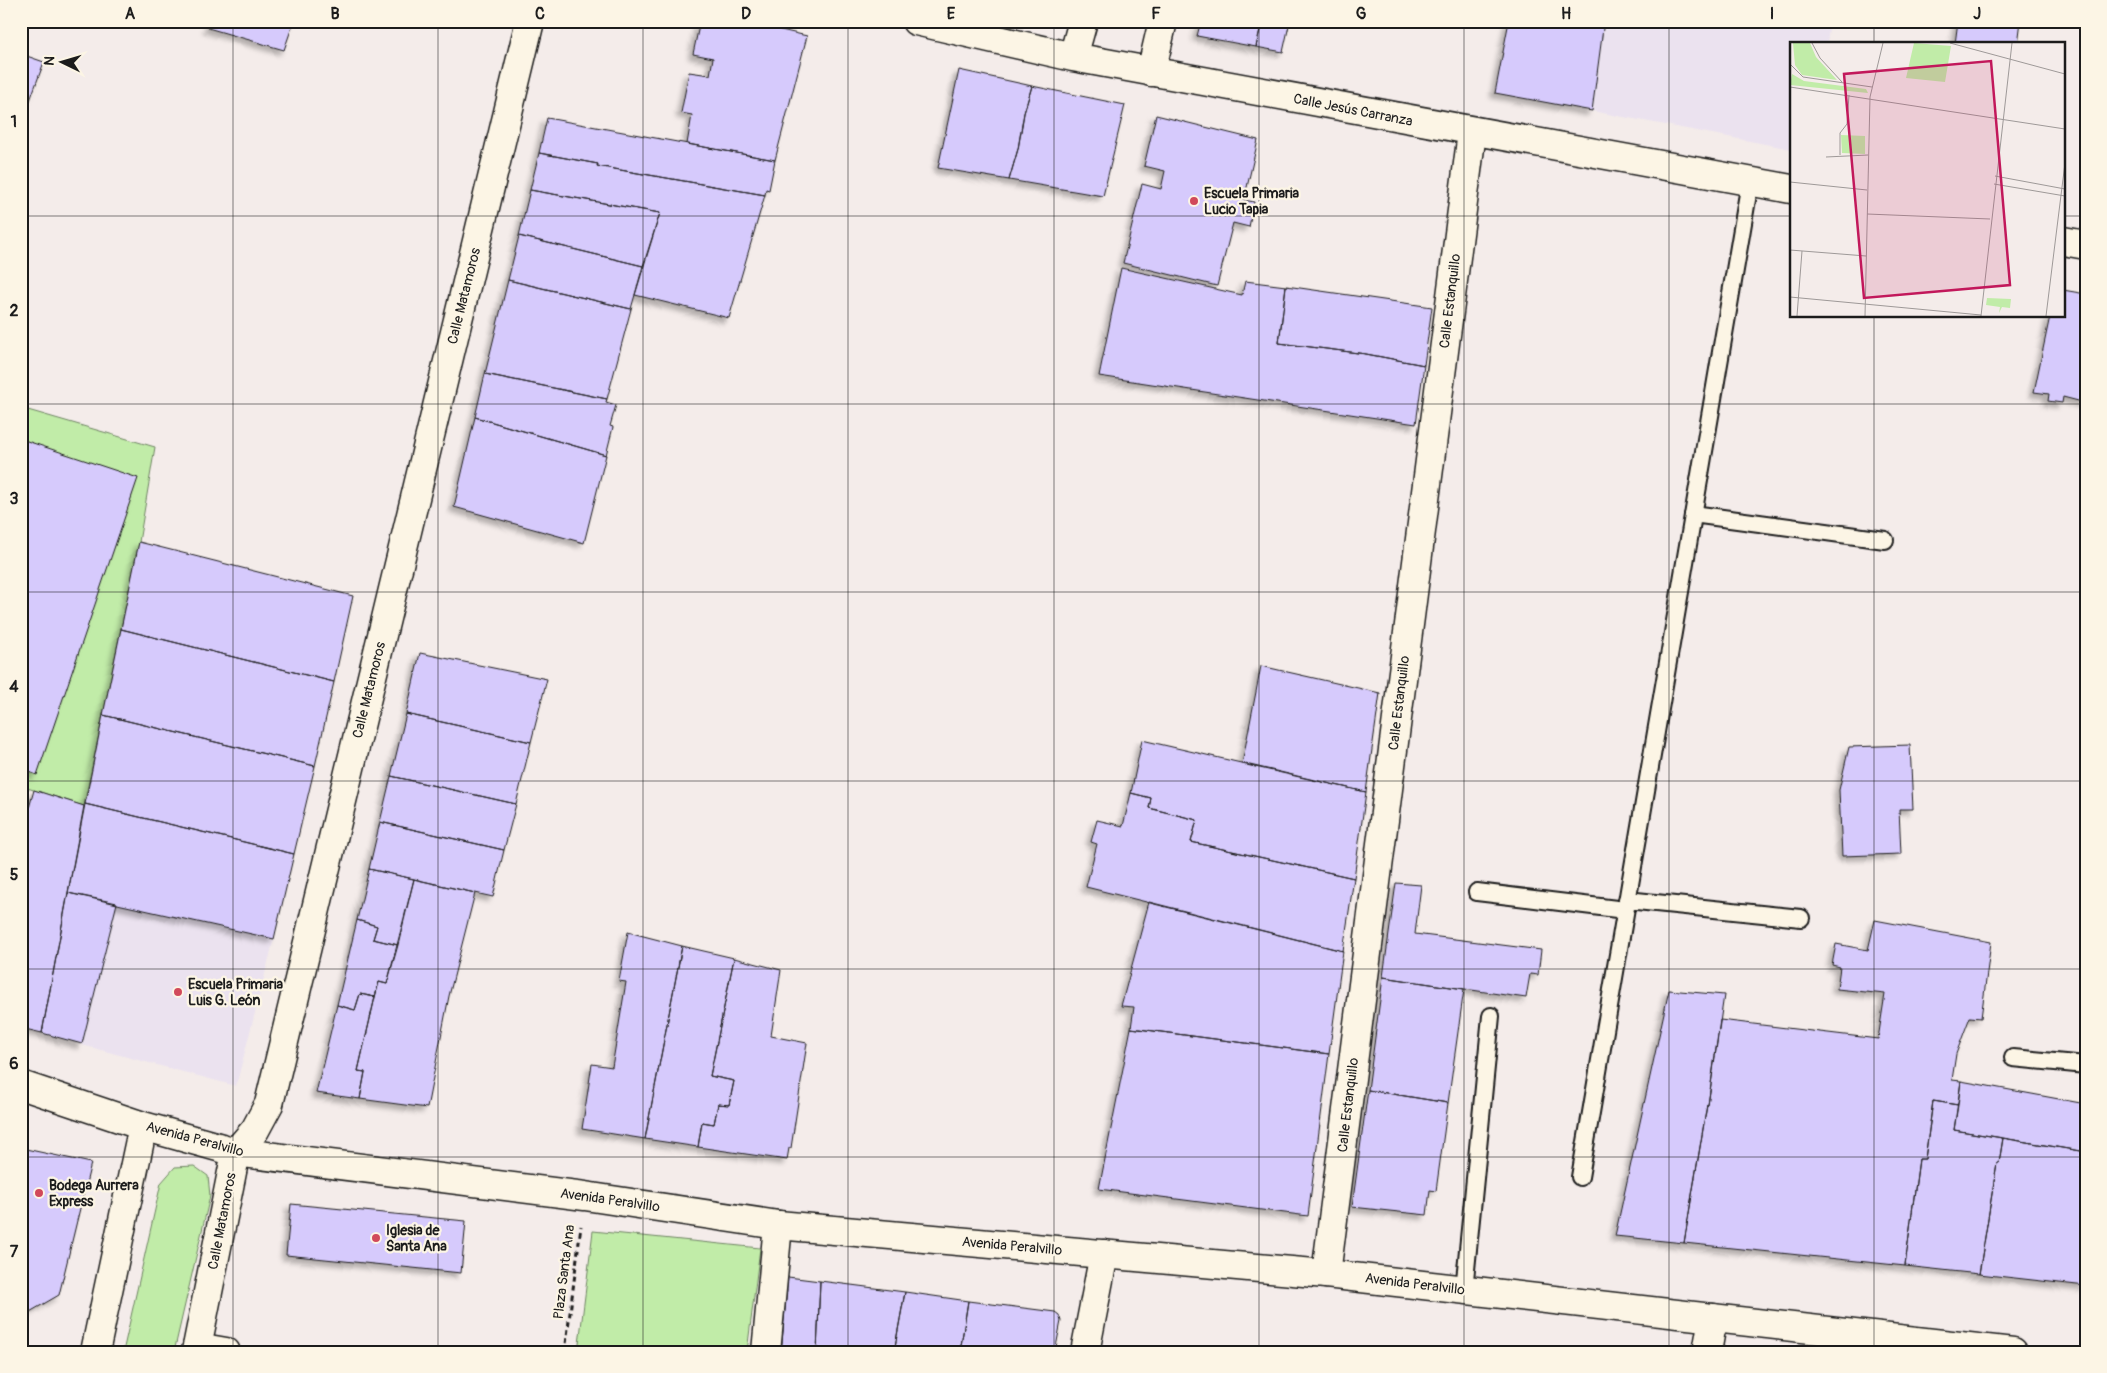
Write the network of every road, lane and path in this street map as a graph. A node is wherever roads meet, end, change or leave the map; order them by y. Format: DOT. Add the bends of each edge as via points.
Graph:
graph roads {
  1 [pos="530,21"];
  2 [pos="916,21"];
  3 [pos="1083,21"];
  4 [pos="1164,21"];
  5 [pos="1073,57"];
  6 [pos="1151,72"];
  7 [pos="1472,132"];
  8 [pos="1750,182"];
  9 [pos="1790,190"];
  10 [pos="2064,241"];
  11 [pos="2086,245"];
  12 [pos="1693,514"];
  13 [pos="1885,540"];
  14 [pos="1477,892"];
  15 [pos="1626,905"];
  16 [pos="1801,918"];
  17 [pos="1491,1016"];
  18 [pos="2013,1058"];
  19 [pos="2086,1065"];
  20 [pos="21,1085"];
  21 [pos="143,1126"];
  22 [pos="236,1152"];
  23 [pos="1580,1177"];
  24 [pos="585,1196"];
  25 [pos="778,1225"];
  26 [pos="1104,1254"];
  27 [pos="1326,1274"];
  28 [pos="1464,1290"];
  29 [pos="1713,1318"];
  30 [pos="197,1349"];
  31 [pos="95,1352"];
  32 [pos="226,1352"];
  33 [pos="565,1352"];
  34 [pos="766,1352"];
  35 [pos="1085,1352"];
  36 [pos="1708,1352"];
  37 [pos="2014,1352"];
  1 -- 22 [label="street, Calle Matamoros" via="269,1104 255,1130"];
  2 -- 5 [label="street, Calle Jesús Carranza"];
  3 -- 5 [label="street"];
  4 -- 6 [label="street"];
  5 -- 6 [label="street, Calle Jesús Carranza"];
  6 -- 7 [label="street, Calle Jesús Carranza"];
  7 -- 8 [label="street, Calle Jesús Carranza"];
  7 -- 27 [label="street, Calle Estanquillo"];
  8 -- 9 [label="street, Calle Jesús Carranza"];
  8 -- 12 [label="lane"];
  10 -- 11 [label="street"];
  12 -- 13 [label="lane"];
  12 -- 15 [label="lane"];
  14 -- 15 [label="lane"];
  15 -- 16 [label="lane"];
  15 -- 23 [label="lane"];
  17 -- 28 [label="lane"];
  18 -- 19 [label="lane"];
  20 -- 21 [label="street, Avenida Peralvillo"];
  21 -- 22 [label="street, Avenida Peralvillo"];
  21 -- 31 [label="street"];
  22 -- 24 [label="street, Avenida Peralvillo"];
  22 -- 30 [label="street, Calle Matamoros"];
  24 -- 25 [label="street, Avenida Peralvillo"];
  24 -- 33 [label="path, Plaza Santa Ana"];
  25 -- 26 [label="street, Avenida Peralvillo"];
  25 -- 34 [label="street"];
  26 -- 27 [label="street, Avenida Peralvillo"];
  26 -- 35 [label="street"];
  27 -- 28 [label="street, Avenida Peralvillo"];
  28 -- 29 [label="street, Avenida Peralvillo"];
  29 -- 36 [label="street"];
  29 -- 37 [label="street, Avenida Peralvillo"];
  30 -- 32 [label="street"];
}
